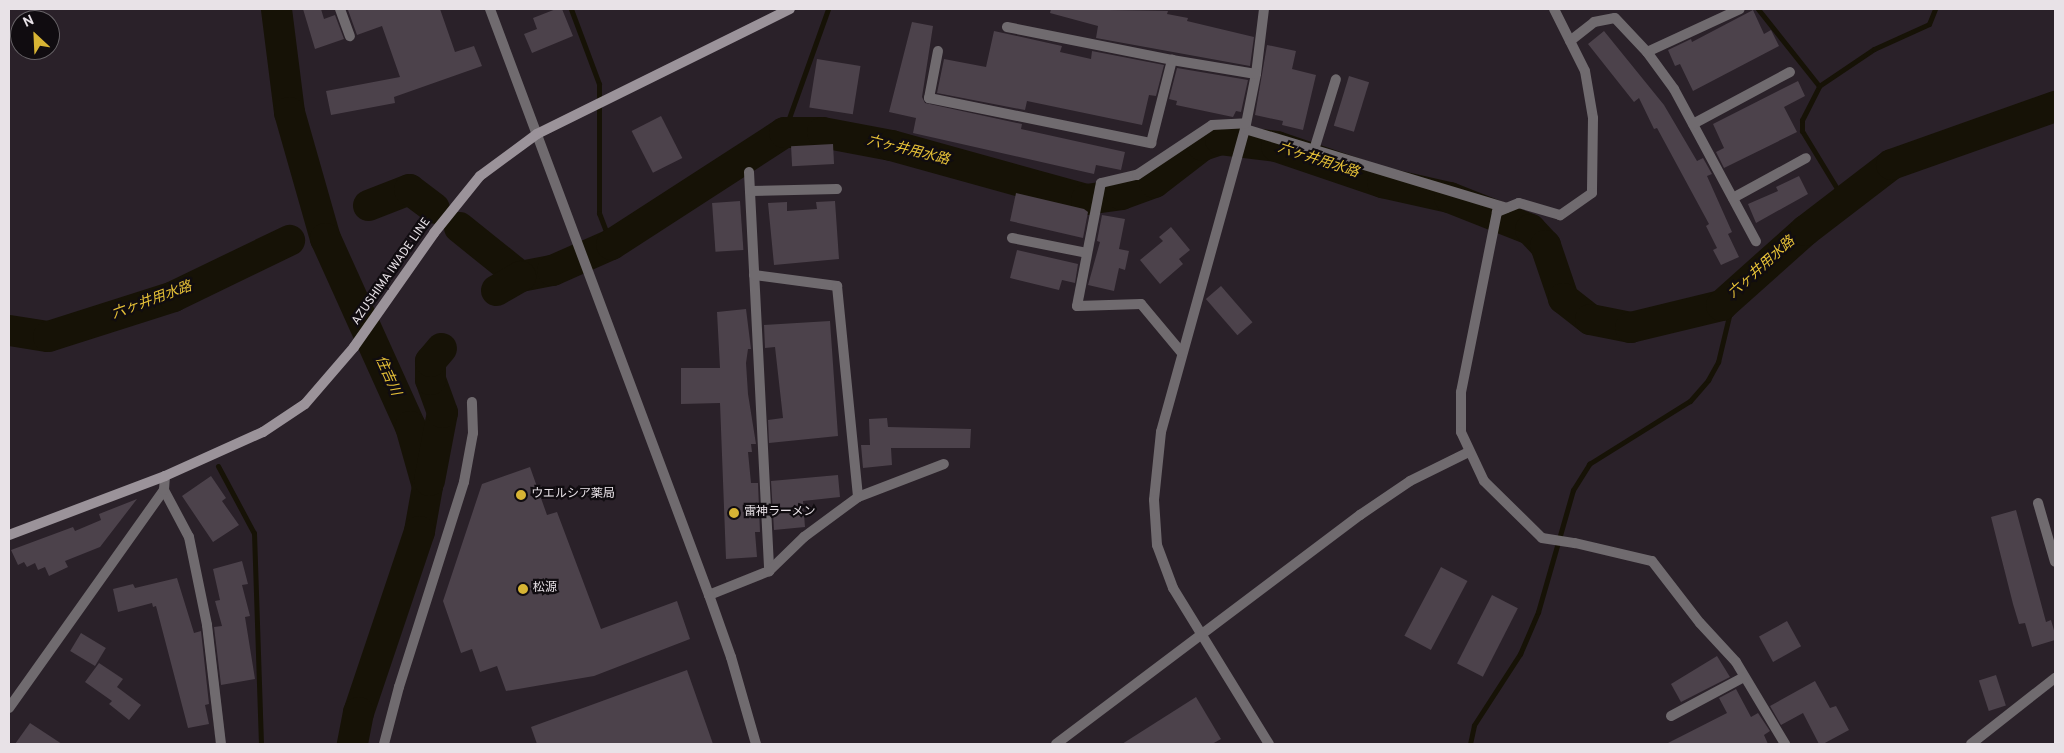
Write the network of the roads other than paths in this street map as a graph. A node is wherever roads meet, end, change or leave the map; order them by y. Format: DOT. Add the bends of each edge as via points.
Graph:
graph roads {
  1 [pos="340,9"];
  2 [pos="490,9"];
  3 [pos="790,9"];
  4 [pos="1264,9"];
  5 [pos="1554,9"];
  6 [pos="1740,9"];
  7 [pos="1007,27"];
  8 [pos="350,36"];
  9 [pos="1570,41"];
  10 [pos="938,51"];
  11 [pos="1648,52"];
  12 [pos="1172,60"];
  13 [pos="1790,72"];
  14 [pos="1256,74"];
  15 [pos="1336,79"];
  16 [pos="1693,124"];
  17 [pos="1245,129"];
  18 [pos="537,134"];
  19 [pos="1314,150"];
  20 [pos="1806,158"];
  21 [pos="749,172"];
  22 [pos="837,189"];
  23 [pos="750,191"];
  24 [pos="1733,198"];
  25 [pos="1506,208"];
  26 [pos="1012,238"];
  27 [pos="1756,241"];
  28 [pos="1088,253"];
  29 [pos="754,275"];
  30 [pos="1182,353"];
  31 [pos="472,402"];
  32 [pos="1469,452"];
  33 [pos="944,464"];
  34 [pos="165,476"];
  35 [pos="164,490"];
  36 [pos="858,497"];
  37 [pos="2038,503"];
  38 [pos="9,535"];
  39 [pos="2055,562"];
  40 [pos="769,571"];
  41 [pos="709,596"];
  42 [pos="1200,634"];
  43 [pos="1744,677"];
  44 [pos="2055,678"];
  45 [pos="9,708"];
  46 [pos="1671,716"];
  47 [pos="221,744"];
  48 [pos="384,744"];
  49 [pos="756,744"];
  50 [pos="1056,744"];
  51 [pos="1269,744"];
  52 [pos="1785,744"];
  53 [pos="1971,744"];
  1 -- 8 [label="street"];
  2 -- 18 [label="street"];
  3 -- 18 [label="main road, AZUSHIMA IWADE LINE"];
  4 -- 14 [label="street"];
  5 -- 9 [label="street"];
  6 -- 11 [label="street"];
  7 -- 12 [label="street"];
  9 -- 11 [label="street" via="1594,22 1615,18"];
  9 -- 25 [label="street" via="1585,71 1593,118 1592,193 1560,215 1519,204"];
  10 -- 12 [label="street" via="929,98 1151,143"];
  11 -- 16 [label="street"];
  12 -- 14 [label="street"];
  13 -- 16 [label="street"];
  14 -- 17 [label="street"];
  15 -- 19 [label="street"];
  16 -- 24 [label="street"];
  17 -- 19 [label="street"];
  17 -- 28 [label="street" via="1212,125 1137,175 1102,183"];
  17 -- 30 [label="street"];
  18 -- 34 [label="main road, AZUSHIMA IWADE LINE" via="480,176 434,233 354,347 305,404 263,432"];
  18 -- 41 [label="street"];
  19 -- 25 [label="street"];
  20 -- 24 [label="street"];
  21 -- 23 [label="street"];
  22 -- 23 [label="street"];
  23 -- 29 [label="street"];
  24 -- 27 [label="street"];
  25 -- 32 [label="street" via="1498,212 1494,221 1461,392 1461,432"];
  26 -- 28 [label="street"];
  28 -- 30 [label="street" via="1076,306 1141,304"];
  29 -- 36 [label="street" via="837,286"];
  29 -- 40 [label="street"];
  30 -- 42 [label="street" via="1161,432 1154,500 1157,545 1173,588"];
  31 -- 48 [label="street" via="473,433 464,482 398,687"];
  32 -- 42 [label="street" via="1410,481"];
  32 -- 43 [label="street" via="1484,481 1542,538 1575,542 1652,561 1700,623 1736,662"];
  33 -- 36 [label="street"];
  34 -- 35 [label="street"];
  34 -- 38 [label="main road, AZUSHIMA IWADE LINE"];
  35 -- 45 [label="street"];
  35 -- 47 [label="street" via="189,538 207,624"];
  36 -- 40 [label="street" via="804,536"];
  37 -- 39 [label="street"];
  40 -- 41 [label="street"];
  41 -- 49 [label="street" via="731,657"];
  42 -- 50 [label="street"];
  42 -- 51 [label="street"];
  43 -- 46 [label="street"];
  43 -- 52 [label="street"];
  44 -- 53 [label="street"];
}
